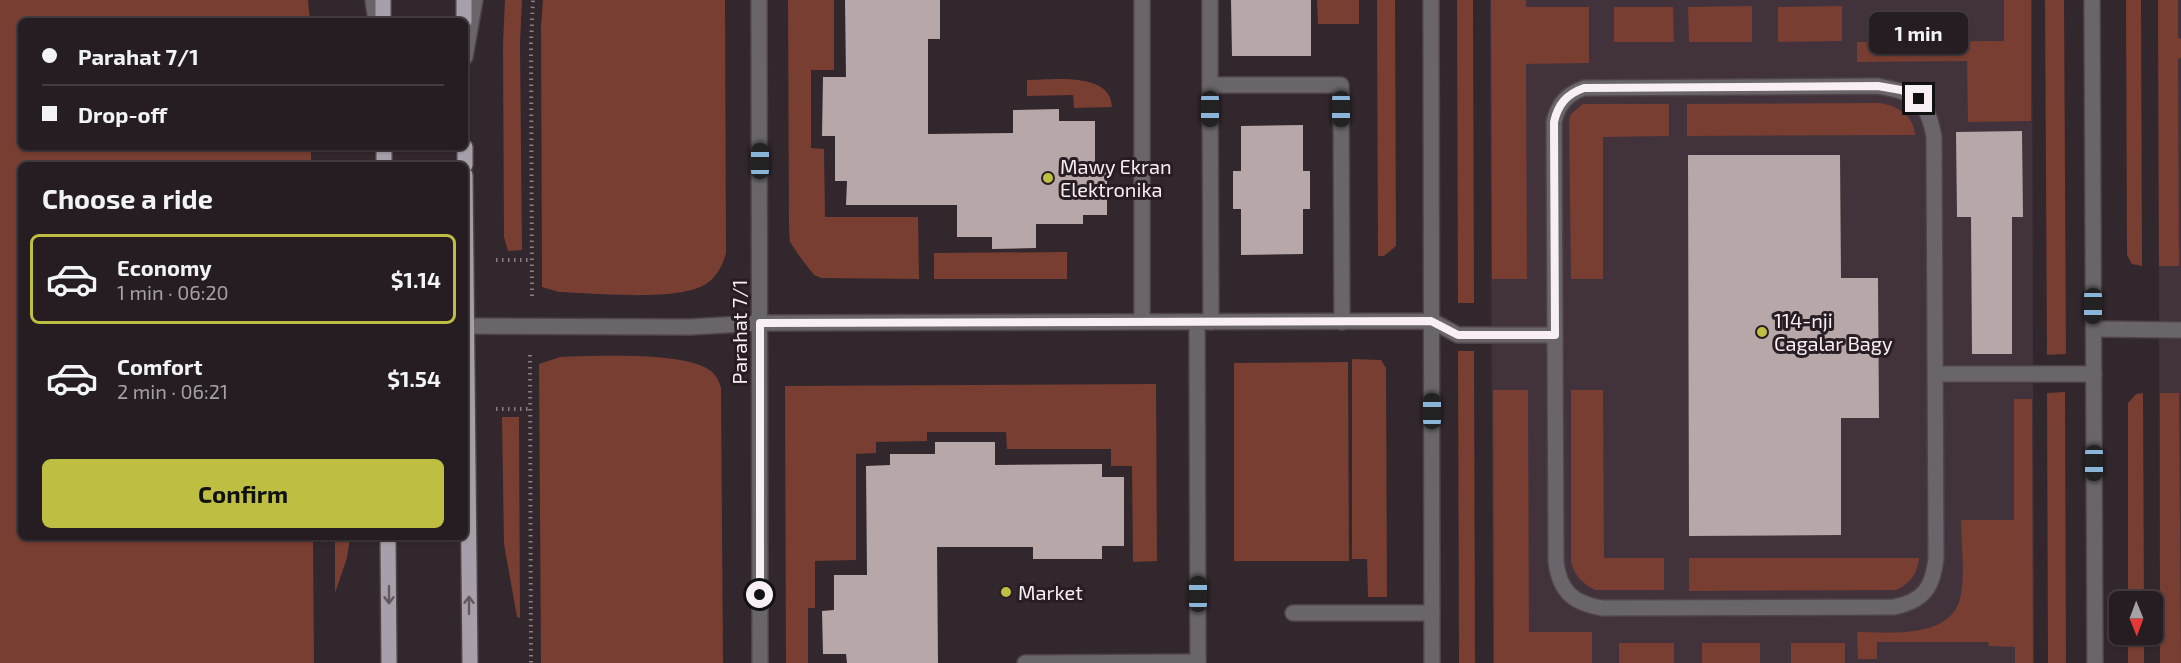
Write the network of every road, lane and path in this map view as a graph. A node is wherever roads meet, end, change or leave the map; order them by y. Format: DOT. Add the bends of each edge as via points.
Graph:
graph roads {
  1 [pos="373,0"];
  2 [pos="383,0"];
  3 [pos="464,0"];
  4 [pos="475,0"];
  5 [pos="533,0"];
  6 [pos="759,0"];
  7 [pos="1142,0"];
  8 [pos="1210,0"];
  9 [pos="1431,0"];
  10 [pos="2092,0"];
  11 [pos="376,18"];
  12 [pos="383,18"];
  13 [pos="464,18"];
  14 [pos="468,40"];
  15 [pos="1210,85"];
  16 [pos="511,260"];
  17 [pos="532,260"];
  18 [pos="532,283"];
  19 [pos="1342,321"];
  20 [pos="1431,321"];
  21 [pos="1142,322"];
  22 [pos="1204,322"];
  23 [pos="760,323"];
  24 [pos="468,326"];
  25 [pos="2094,329"];
  26 [pos="2181,330"];
  27 [pos="1555,335"];
  28 [pos="529,371"];
  29 [pos="1936,374"];
  30 [pos="2094,374"];
  31 [pos="529,408"];
  32 [pos="502,409"];
  33 [pos="468,438"];
  34 [pos="388,540"];
  35 [pos="1293,613"];
  36 [pos="1432,613"];
  37 [pos="389,663"];
  38 [pos="470,663"];
  39 [pos="531,663"];
  40 [pos="760,663"];
  41 [pos="1025,663"];
  42 [pos="1198,663"];
  43 [pos="1432,663"];
  44 [pos="2095,663"];
  1 -- 11 [label="street"];
  2 -- 12 [label="main road"];
  3 -- 13 [label="main road"];
  4 -- 14 [label="street"];
  5 -- 17 [label="path"];
  6 -- 23 [label="street, Parahat 7/1"];
  7 -- 21 [label="street"];
  8 -- 15 [label="street"];
  9 -- 20 [label="street"];
  10 -- 25 [label="street"];
  15 -- 19 [label="street" via="1341,85"];
  15 -- 22 [label="street"];
  16 -- 17 [label="path"];
  17 -- 18 [label="path"];
  19 -- 20 [label="street"];
  19 -- 22 [label="street"];
  20 -- 27 [label="street" via="1458,335"];
  20 -- 36 [label="street"];
  21 -- 22 [label="street"];
  21 -- 23 [label="street"];
  22 -- 42 [label="street"];
  23 -- 24 [label="street" via="690,327"];
  23 -- 40 [label="street, Parahat 7/1"];
  25 -- 26 [label="street"];
  25 -- 30 [label="street"];
  27 -- 29 [label="street" via="1558,579 1584,605 1602,608 1910,604 1925,593 1934,577"];
  27 -- 29 [label="street" via="1554,122 1557,108 1572,92 1584,88 1878,86 1901,90 1919,99 1931,117"];
  28 -- 31 [label="path"];
  29 -- 30 [label="street"];
  30 -- 44 [label="street"];
  31 -- 32 [label="path"];
  31 -- 39 [label="path"];
  38 -- 33 [label="main road, one-way"];
  34 -- 37 [label="main road, one-way"];
  35 -- 36 [label="street"];
  36 -- 43 [label="street"];
  41 -- 42 [label="street"];
}
